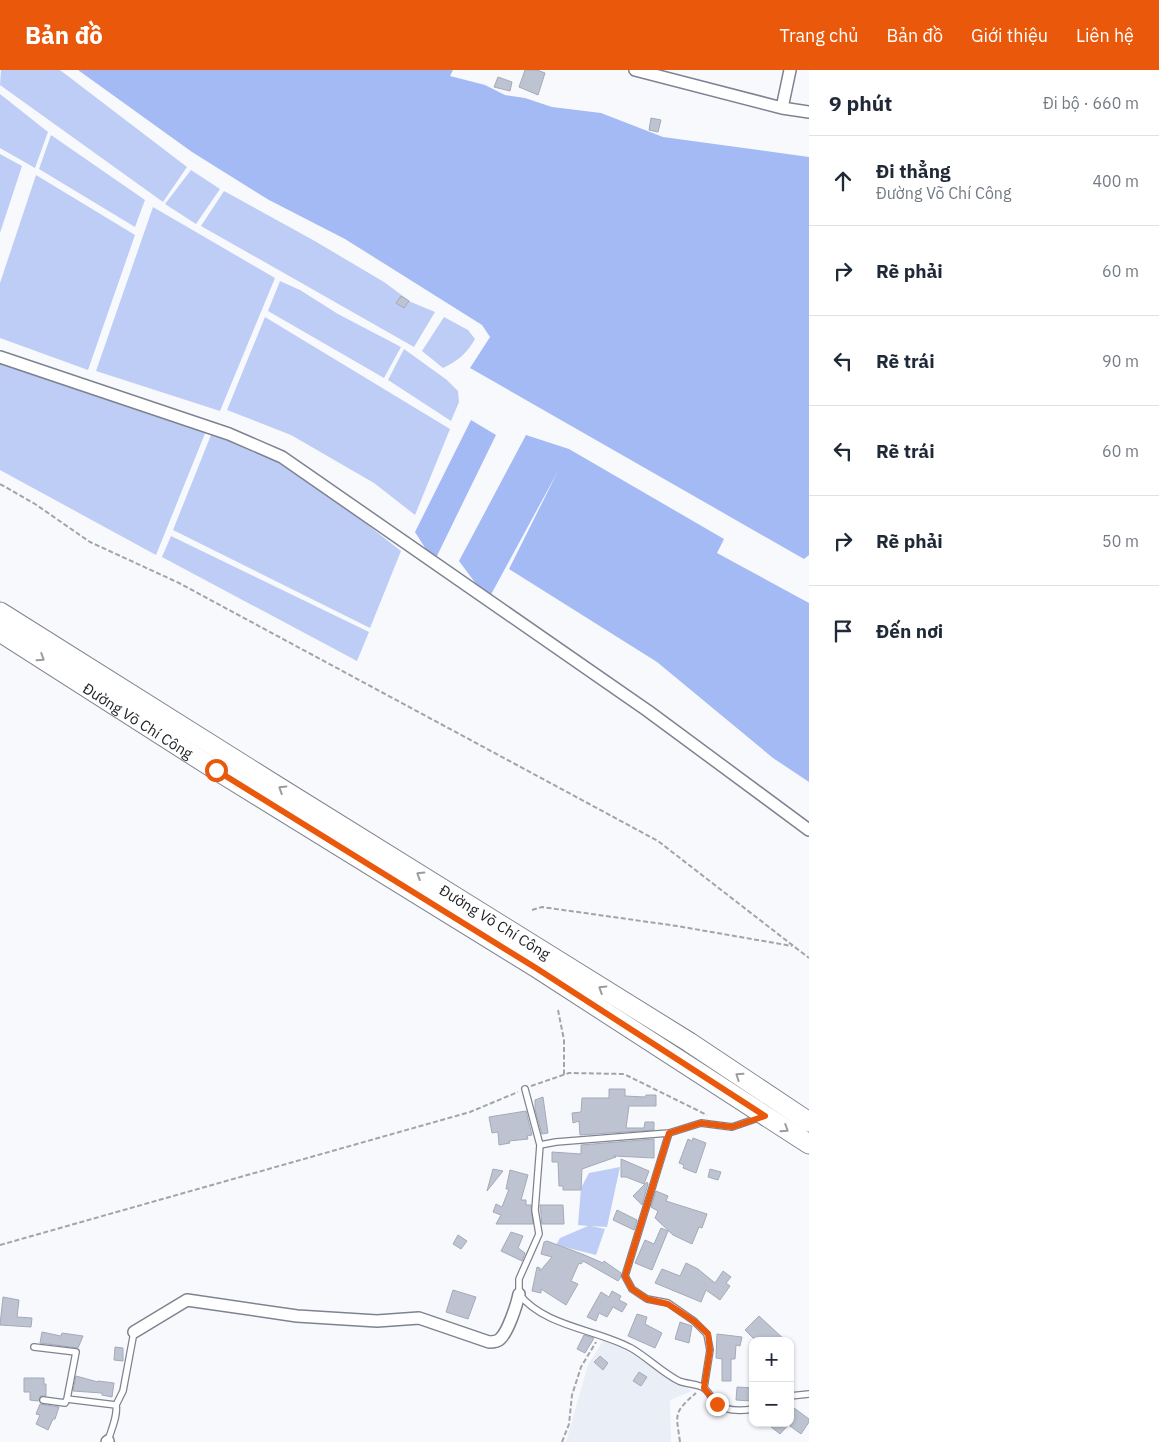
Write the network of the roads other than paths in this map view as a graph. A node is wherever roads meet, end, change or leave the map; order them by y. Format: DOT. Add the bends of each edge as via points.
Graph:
graph roads {
  1 [pos="635,70"];
  2 [pos="790,70"];
  3 [pos="782,108"];
  4 [pos="809,112"];
  5 [pos="0,357"];
  6 [pos="0,612"];
  7 [pos="0,632"];
  8 [pos="809,830"];
  9 [pos="525,1089"];
  10 [pos="765,1116"];
  11 [pos="809,1122"];
  12 [pos="669,1133"];
  13 [pos="809,1144"];
  14 [pos="540,1145"];
  15 [pos="519,1294"];
  16 [pos="134,1332"];
  17 [pos="34,1347"];
  18 [pos="704,1388"];
  19 [pos="809,1394"];
  20 [pos="794,1396"];
  21 [pos="67,1399"];
  22 [pos="43,1400"];
  23 [pos="116,1406"];
  24 [pos="749,1409"];
  25 [pos="108,1441"];
  1 -- 3 [label="street"];
  2 -- 3 [label="street"];
  3 -- 4 [label="street"];
  5 -- 8 [label="street" via="229,434 282,457 648,711"];
  11 -- 6 [label="main road, Đường Võ Chí Công, one-way" via="689,1042"];
  7 -- 10 [label="main road, Đường Võ Chí Công, one-way" via="224,776 536,968"];
  9 -- 14 [label="lane"];
  10 -- 12 [label="lane" via="732,1127 701,1123"];
  10 -- 13 [label="main road, Đường Võ Chí Công, one-way"];
  12 -- 14 [label="lane"];
  12 -- 18 [label="lane" via="625,1276 632,1289 647,1299 668,1304 708,1334 710,1350"];
  14 -- 15 [label="lane" via="535,1210 539,1234 519,1279"];
  15 -- 16 [label="street" via="502,1338 489,1342 419,1318 377,1321 297,1316 187,1300"];
  15 -- 18 [label="lane" via="545,1314 631,1348 677,1380"];
  16 -- 23 [label="lane" via="123,1391"];
  17 -- 21 [label="lane" via="76,1352"];
  18 -- 24 [label="lane" via="717,1404 725,1408"];
  19 -- 20 [label="lane"];
  21 -- 22 [label="lane" via="65,1403"];
  21 -- 23 [label="lane"];
  23 -- 25 [label="lane"];
}
